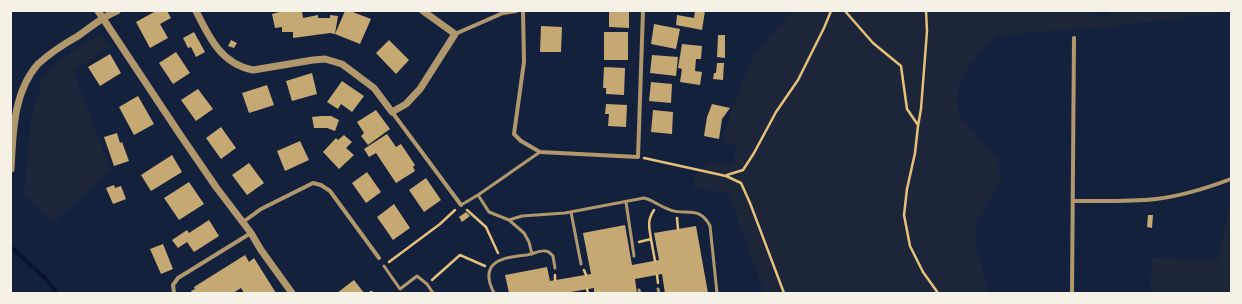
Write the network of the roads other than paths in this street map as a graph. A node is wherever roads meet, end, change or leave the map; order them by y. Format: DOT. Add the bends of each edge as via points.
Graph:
graph roads {
  1 [pos="98,11"];
  2 [pos="116,11"];
  3 [pos="196,11"];
  4 [pos="422,11"];
  5 [pos="516,11"];
  6 [pos="523,11"];
  7 [pos="643,11"];
  8 [pos="103,18"];
  9 [pos="455,34"];
  10 [pos="1074,38"];
  11 [pos="392,112"];
  12 [pos="540,152"];
  13 [pos="11,169"];
  14 [pos="1231,179"];
  15 [pos="478,195"];
  16 [pos="1073,200"];
  17 [pos="626,202"];
  18 [pos="461,205"];
  19 [pos="571,212"];
  20 [pos="509,220"];
  21 [pos="243,222"];
  22 [pos="251,233"];
  23 [pos="532,254"];
  24 [pos="634,256"];
  25 [pos="379,258"];
  26 [pos="581,264"];
  27 [pos="384,266"];
  28 [pos="555,268"];
  29 [pos="174,293"];
  30 [pos="292,293"];
  31 [pos="433,293"];
  32 [pos="494,293"];
  33 [pos="717,293"];
  34 [pos="1072,293"];
  1 -- 8 [label="street"];
  2 -- 8 [label="street"];
  3 -- 11 [label="street" via="211,40 231,62 253,70 325,59 342,64 374,88"];
  4 -- 9 [label="street"];
  5 -- 9 [label="street" via="503,13"];
  6 -- 12 [label="street" via="524,62 514,134"];
  7 -- 12 [label="street" via="638,157"];
  8 -- 13 [label="street" via="53,52 38,65 27,81 16,111"];
  8 -- 21 [label="street" via="180,136"];
  9 -- 11 [label="street" via="420,89 406,104"];
  10 -- 16 [label="street"];
  11 -- 18 [label="street"];
  12 -- 15 [label="lane"];
  14 -- 16 [label="street" via="1198,191 1157,199"];
  15 -- 18 [label="lane"];
  15 -- 20 [label="lane" via="489,212"];
  16 -- 34 [label="street"];
  17 -- 19 [label="lane"];
  17 -- 24 [label="lane"];
  17 -- 33 [label="lane" via="644,198 668,210 692,211 706,218 710,226"];
  19 -- 20 [label="lane" via="522,216"];
  19 -- 26 [label="lane"];
  20 -- 23 [label="lane" via="524,233 530,242"];
  21 -- 22 [label="street"];
  21 -- 25 [label="street" via="261,209 302,188 313,183 321,185 330,191"];
  22 -- 29 [label="street" via="178,278 173,285"];
  22 -- 30 [label="street"];
  23 -- 28 [label="lane" via="544,251 550,253"];
  23 -- 32 [label="lane" via="506,257 495,264 489,274"];
  27 -- 31 [label="lane" via="400,288 417,276"];
}
